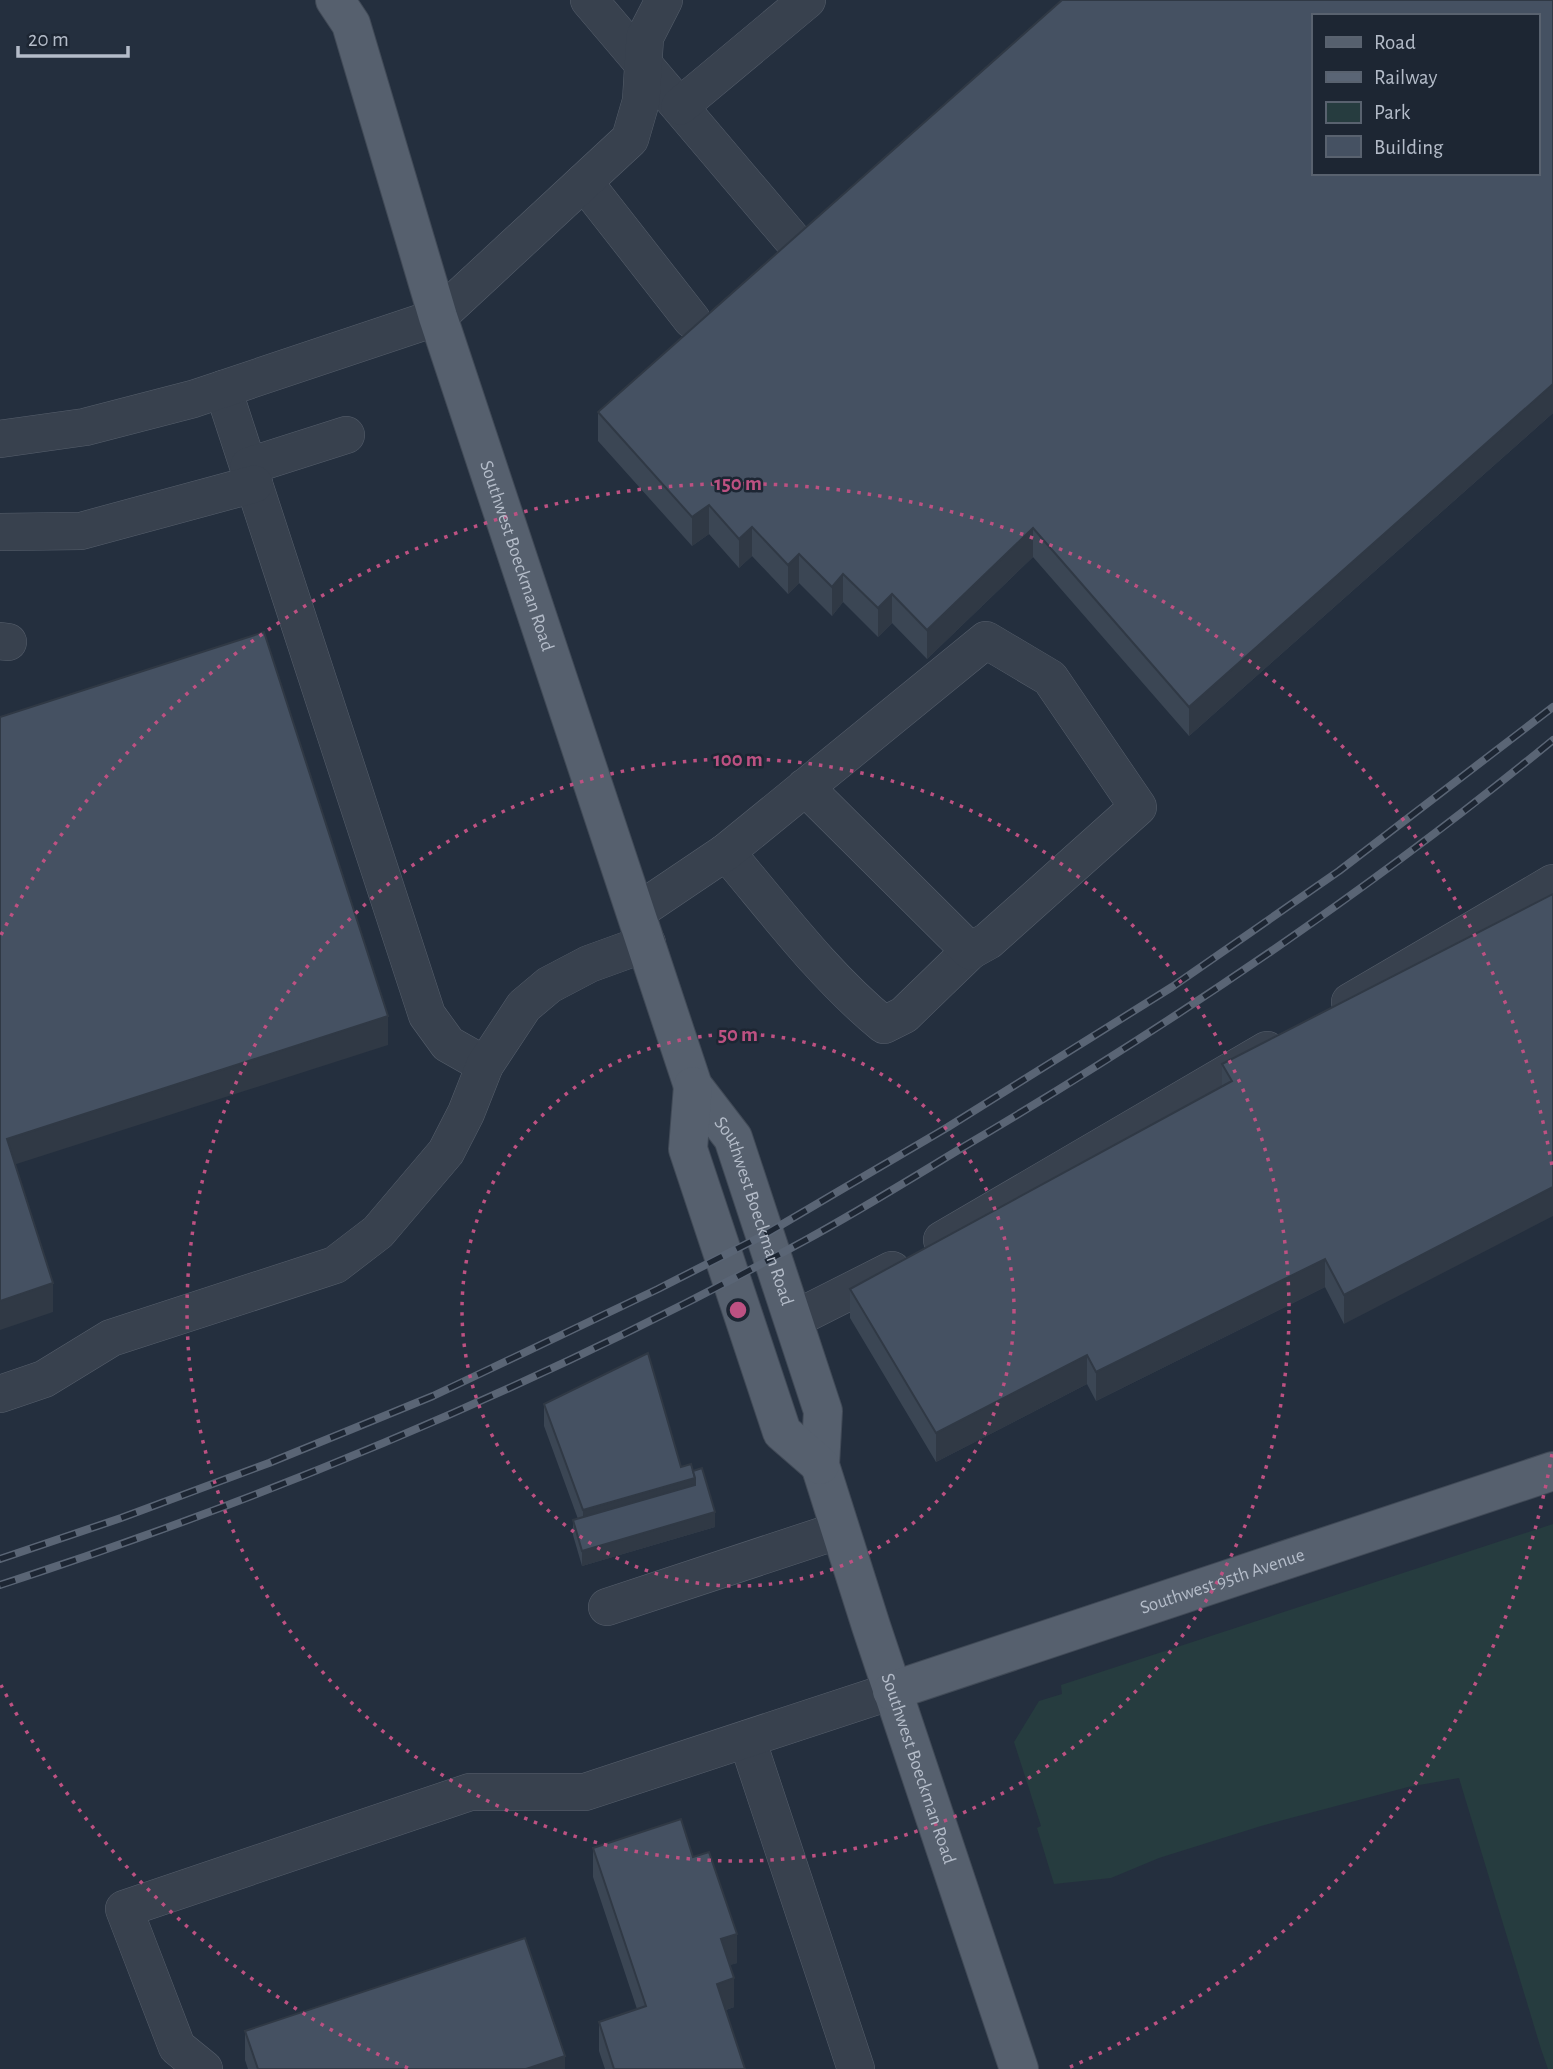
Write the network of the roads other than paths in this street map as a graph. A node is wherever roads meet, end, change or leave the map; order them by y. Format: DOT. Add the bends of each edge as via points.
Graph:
graph roads {
  1 [pos="589,0"];
  2 [pos="664,0"];
  3 [pos="807,0"];
  4 [pos="349,8"];
  5 [pos="644,63"];
  6 [pos="680,106"];
  7 [pos="584,182"];
  8 [pos="796,244"];
  9 [pos="438,317"];
  10 [pos="692,320"];
  11 [pos="223,389"];
  12 [pos="346,435"];
  13 [pos="0,439"];
  14 [pos="251,475"];
  15 [pos="0,532"];
  16 [pos="805,787"];
  17 [pos="726,852"];
  18 [pos="1553,883"];
  19 [pos="642,927"];
  20 [pos="970,951"];
  21 [pos="485,1065"];
  22 [pos="693,1086"];
  23 [pos="793,1320"];
  24 [pos="0,1394"];
  25 [pos="820,1465"];
  26 [pos="1553,1471"];
  27 [pos="840,1530"];
  28 [pos="607,1607"];
  29 [pos="892,1691"];
  30 [pos="747,1739"];
  31 [pos="204,2069"];
  32 [pos="856,2069"];
  33 [pos="1019,2069"];
  1 -- 5 [label="lane"];
  2 -- 5 [label="lane" via="645,37"];
  3 -- 6 [label="lane"];
  4 -- 9 [label="main road, Southwest Boeckman Road"];
  5 -- 6 [label="lane"];
  5 -- 7 [label="lane" via="641,101 630,139"];
  6 -- 8 [label="lane"];
  7 -- 9 [label="lane"];
  7 -- 10 [label="lane"];
  9 -- 11 [label="lane"];
  9 -- 19 [label="main road, Southwest Boeckman Road"];
  11 -- 13 [label="lane" via="85,427"];
  11 -- 14 [label="lane"];
  12 -- 14 [label="lane"];
  14 -- 15 [label="lane" via="81,531"];
  14 -- 21 [label="lane" via="427,1014 448,1044"];
  16 -- 17 [label="lane"];
  16 -- 20 [label="lane"];
  16 -- 20 [label="lane" via="986,640 1050,678 1138,807 988,941"];
  17 -- 19 [label="lane"];
  17 -- 20 [label="lane" via="852,996 884,1025 904,1015"];
  18 -- 23 [label="lane" via="868,1283"];
  19 -- 21 [label="lane" via="549,985 524,1006"];
  19 -- 22 [label="main road, Southwest Boeckman Road"];
  21 -- 24 [label="lane" via="446,1152 378,1232 335,1265 111,1338 44,1379"];
  22 -- 23 [label="main road, Southwest Boeckman Road" via="733,1138"];
  22 -- 25 [label="main road, Southwest Boeckman Road" via="688,1149 782,1432"];
  23 -- 25 [label="main road, Southwest Boeckman Road" via="823,1411"];
  25 -- 27 [label="main road, Southwest Boeckman Road"];
  26 -- 29 [label="main road, Southwest 95th Avenue"];
  27 -- 28 [label="lane"];
  27 -- 29 [label="main road, Southwest Boeckman Road"];
  29 -- 30 [label="lane"];
  29 -- 33 [label="main road, Southwest Boeckman Road"];
  30 -- 31 [label="lane" via="585,1793 470,1793 124,1909 177,2047"];
  30 -- 32 [label="lane"];
}
